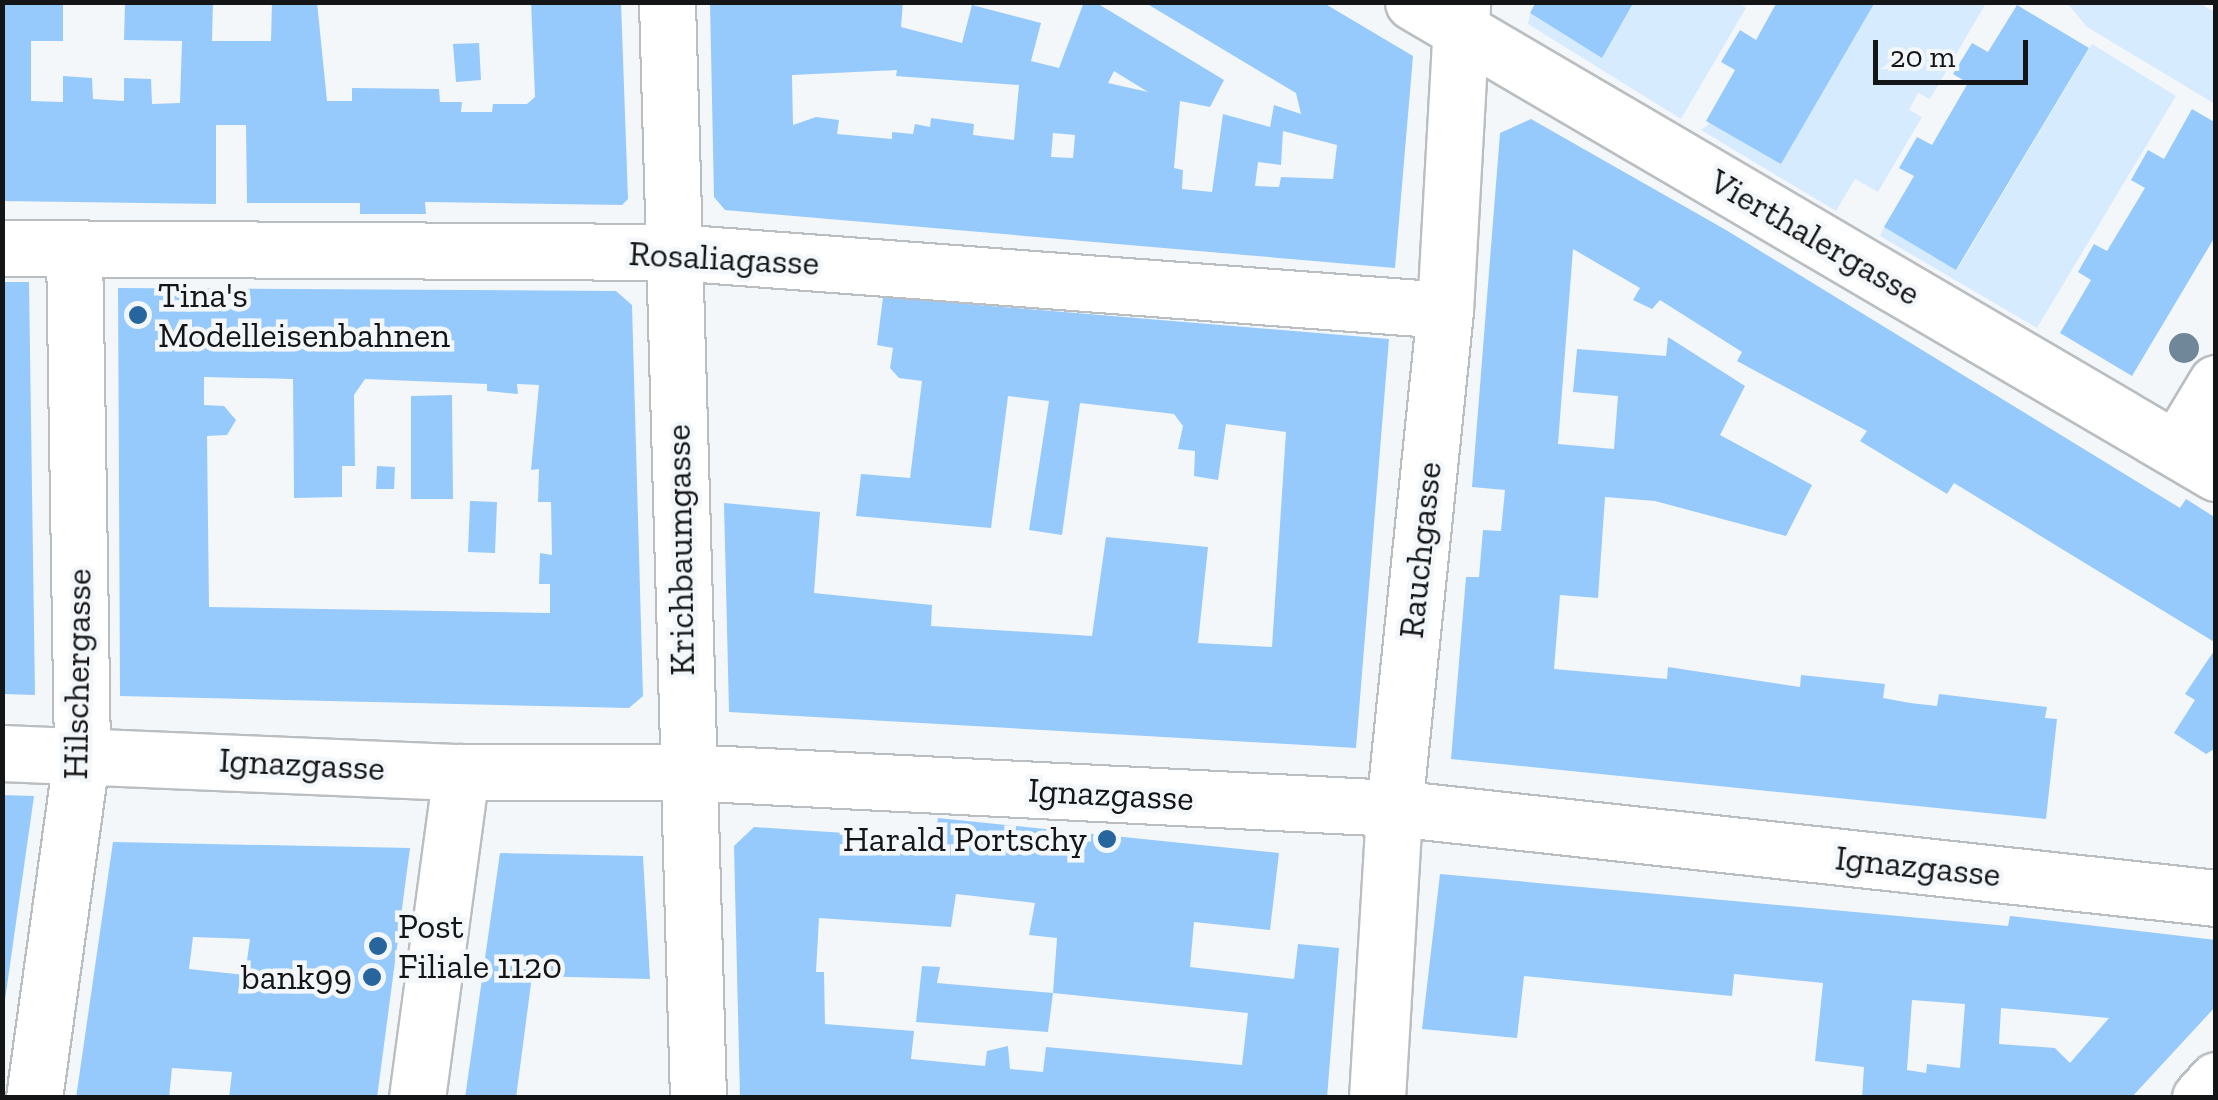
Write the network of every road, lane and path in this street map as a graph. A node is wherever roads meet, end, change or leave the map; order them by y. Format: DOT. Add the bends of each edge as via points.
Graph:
graph roads {
  1 [pos="667,2"];
  2 [pos="1413,2"];
  3 [pos="1461,16"];
  4 [pos="2,248"];
  5 [pos="74,248"];
  6 [pos="674,252"];
  7 [pos="1445,310"];
  8 [pos="2216,383"];
  9 [pos="2196,461"];
  10 [pos="82,752"];
  11 [pos="2,753"];
  12 [pos="461,772"];
  13 [pos="685,772"];
  14 [pos="1394,808"];
  15 [pos="2216,898"];
  16 [pos="2216,1080"];
  17 [pos="34,1098"];
  18 [pos="417,1098"];
  19 [pos="698,1098"];
  20 [pos="1377,1098"];
  21 [pos="2200,1098"];
  1 -- 6 [label="street, Krichbaumgasse"];
  2 -- 3 [label="street, Vierthalergasse"];
  3 -- 7 [label="street, Rauchgasse"];
  3 -- 9 [label="street, Vierthalergasse"];
  4 -- 5 [label="street, Rosaliagasse"];
  5 -- 6 [label="street, Rosaliagasse"];
  5 -- 10 [label="street, Hilschergasse"];
  6 -- 7 [label="street, Rosaliagasse"];
  6 -- 13 [label="street, Krichbaumgasse"];
  7 -- 14 [label="street, Rauchgasse"];
  8 -- 9 [label="street"];
  10 -- 11 [label="street, Ignazgasse"];
  10 -- 12 [label="street, Ignazgasse"];
  10 -- 17 [label="street, Hilschergasse"];
  12 -- 13 [label="street, Ignazgasse"];
  12 -- 18 [label="street"];
  13 -- 14 [label="street, Ignazgasse"];
  13 -- 19 [label="street, Krichbaumgasse"];
  14 -- 15 [label="street, Ignazgasse"];
  14 -- 20 [label="street, Rauchgasse"];
  16 -- 21 [label="street"];
}
